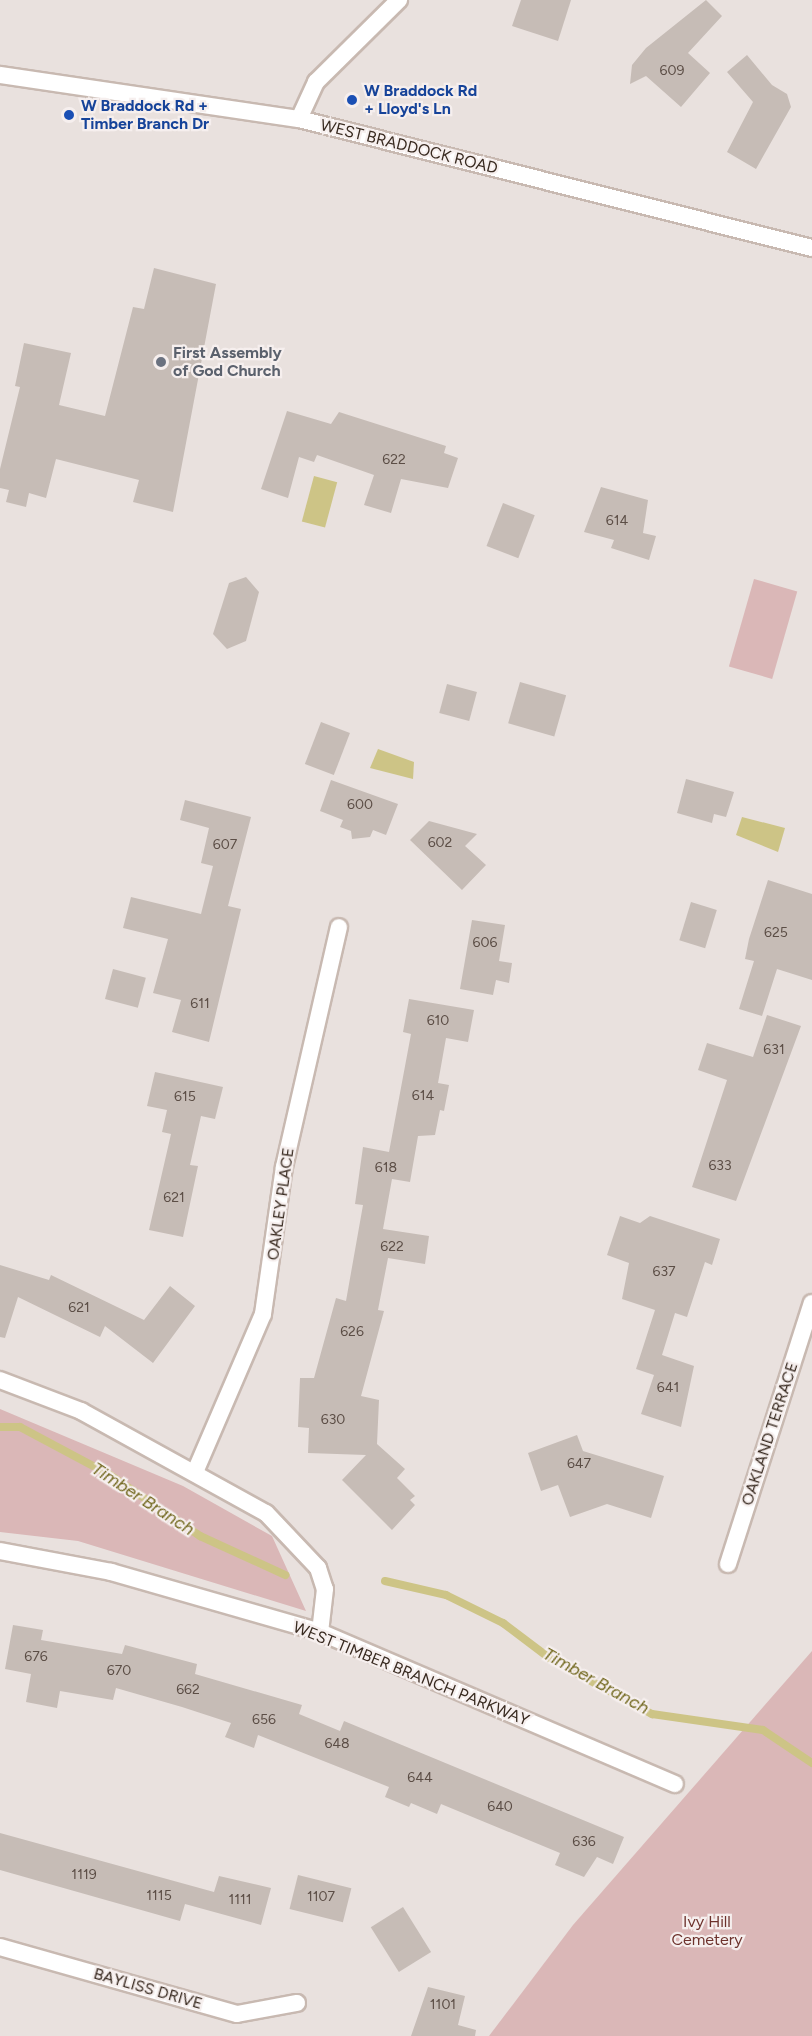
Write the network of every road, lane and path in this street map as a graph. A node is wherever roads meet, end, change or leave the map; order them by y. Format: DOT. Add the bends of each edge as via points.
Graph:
graph roads {
  1 [pos="399,0"];
  2 [pos="0,75"];
  3 [pos="299,119"];
  4 [pos="812,248"];
  5 [pos="339,927"];
  6 [pos="812,1303"];
  7 [pos="0,1380"];
  8 [pos="195,1472"];
  9 [pos="0,1551"];
  10 [pos="728,1564"];
  11 [pos="320,1632"];
  12 [pos="675,1784"];
  13 [pos="0,1947"];
  14 [pos="297,2003"];
  1 -- 3 [label="street" via="316,82"];
  2 -- 3 [label="street, WEST BRADDOCK ROAD"];
  3 -- 4 [label="street, WEST BRADDOCK ROAD"];
  5 -- 8 [label="street, OAKLEY PLACE" via="284,1167 263,1314"];
  6 -- 10 [label="street, OAKLAND TERRACE"];
  7 -- 8 [label="street" via="81,1411"];
  8 -- 11 [label="street" via="266,1513 307,1554 325,1589"];
  9 -- 11 [label="street, WEST TIMBER BRANCH PARKWAY" via="111,1572"];
  11 -- 12 [label="street, WEST TIMBER BRANCH PARKWAY"];
  13 -- 14 [label="street, BAYLISS DRIVE" via="237,2014"];
}
